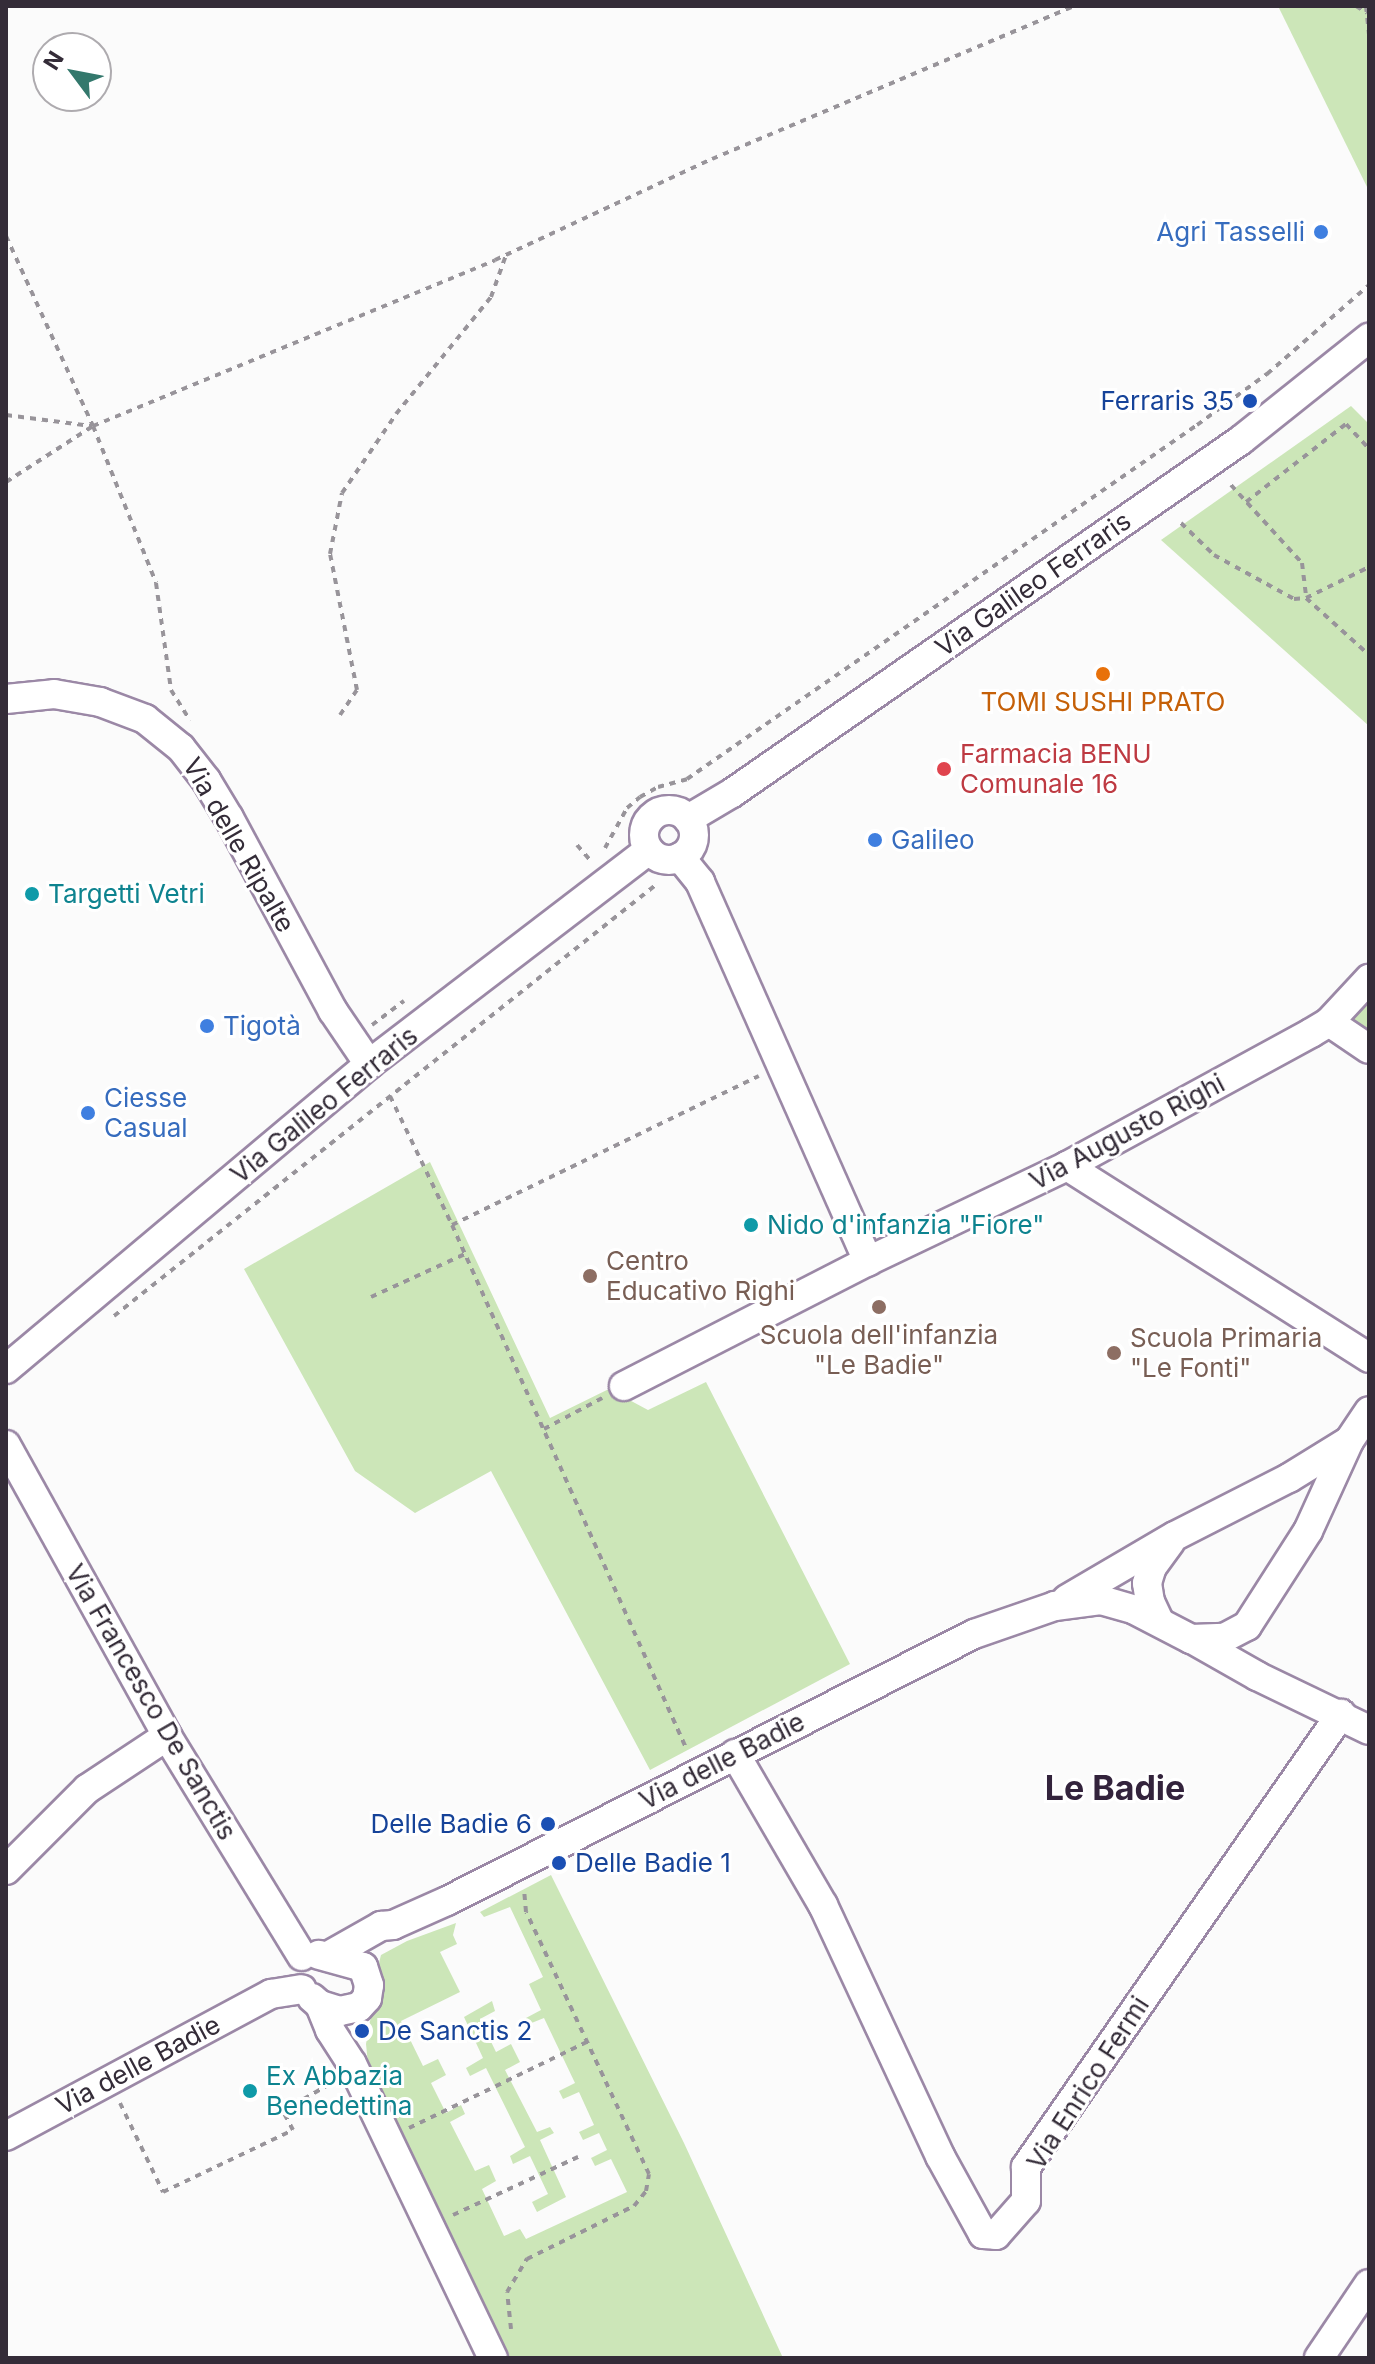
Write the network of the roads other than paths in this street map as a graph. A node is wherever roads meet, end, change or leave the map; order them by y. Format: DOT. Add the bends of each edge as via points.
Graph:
graph roads {
  1 [pos="1369,338"];
  2 [pos="6,699"];
  3 [pos="688,819"];
  4 [pos="649,850"];
  5 [pos="680,857"];
  6 [pos="1369,979"];
  7 [pos="1329,1022"];
  8 [pos="1369,1049"];
  9 [pos="369,1064"];
  10 [pos="1067,1166"];
  11 [pos="868,1261"];
  12 [pos="1369,1358"];
  13 [pos="6,1369"];
  14 [pos="624,1386"];
  15 [pos="1369,1411"];
  16 [pos="1349,1441"];
  17 [pos="6,1445"];
  18 [pos="1267,1489"];
  19 [pos="1308,1531"];
  20 [pos="1175,1536"];
  21 [pos="1055,1606"];
  22 [pos="1159,1621"];
  23 [pos="1247,1626"];
  24 [pos="1191,1639"];
  25 [pos="1252,1673"];
  26 [pos="1341,1714"];
  27 [pos="1369,1729"];
  28 [pos="167,1736"];
  29 [pos="735,1754"];
  30 [pos="6,1870"];
  31 [pos="393,1925"];
  32 [pos="363,1967"];
  33 [pos="309,1976"];
  34 [pos="359,2007"];
  35 [pos="343,2073"];
  36 [pos="6,2136"];
  37 [pos="1369,2284"];
  38 [pos="504,2349"];
  39 [pos="1319,2358"];
  1 -- 3 [label="street, Via Galileo Ferraris" via="1241,440"];
  2 -- 9 [label="street, Via delle Ripalte" via="54,694 100,702 145,719 181,748 229,818 333,1011"];
  3 -- 4 [label="street" via="670,810 655,814 644,832"];
  3 -- 5 [label="street" via="693,842"];
  4 -- 5 [label="street" via="663,859"];
  4 -- 9 [label="street, Via Galileo Ferraris"];
  5 -- 11 [label="street" via="700,882"];
  6 -- 7 [label="street, Via Augusto Righi"];
  7 -- 8 [label="street"];
  7 -- 10 [label="street, Via Augusto Righi"];
  9 -- 13 [label="street, Via Galileo Ferraris"];
  10 -- 11 [label="street, Via Augusto Righi"];
  10 -- 12 [label="street"];
  11 -- 14 [label="street, Via Augusto Righi"];
  15 -- 16 [label="street, Via delle Badie"];
  16 -- 18 [label="street, Via delle Badie"];
  16 -- 19 [label="street, Via delle Badie"];
  17 -- 28 [label="street, Via Francesco De Sanctis"];
  18 -- 19 [label="street" via="1300,1503"];
  18 -- 20 [label="street, Via delle Badie"];
  19 -- 23 [label="street, Via delle Badie"];
  20 -- 21 [label="street, Via delle Badie"];
  20 -- 22 [label="street, Via delle Badie" via="1147,1583"];
  21 -- 22 [label="street, Via delle Badie" via="1101,1600"];
  21 -- 29 [label="street, Via delle Badie" via="974,1634"];
  22 -- 24 [label="street, Via delle Badie"];
  23 -- 24 [label="street" via="1224,1638"];
  23 -- 25 [label="street" via="1241,1658"];
  24 -- 25 [label="street, Via delle Badie"];
  25 -- 26 [label="street, Via delle Badie"];
  26 -- 27 [label="street, Via delle Badie"];
  26 -- 29 [label="street, Via Enrico Fermi" via="1026,2167 1026,2201 996,2235 983,2234 940,2156 823,1905"];
  28 -- 30 [label="street" via="87,1789"];
  28 -- 33 [label="street, Via Francesco De Sanctis"];
  29 -- 31 [label="street, Via delle Badie"];
  31 -- 32 [label="street"];
  31 -- 33 [label="street, Via delle Badie" via="381,1926"];
  32 -- 33 [label="street"];
  32 -- 34 [label="street" via="369,1985"];
  33 -- 34 [label="street" via="340,2011"];
  33 -- 35 [label="street, Via Francesco De Sanctis"];
  33 -- 36 [label="street, Via delle Badie"];
  34 -- 35 [label="street"];
  35 -- 38 [label="street, Via Francesco De Sanctis" via="388,2139 430,2227"];
  37 -- 39 [label="street"];
}
